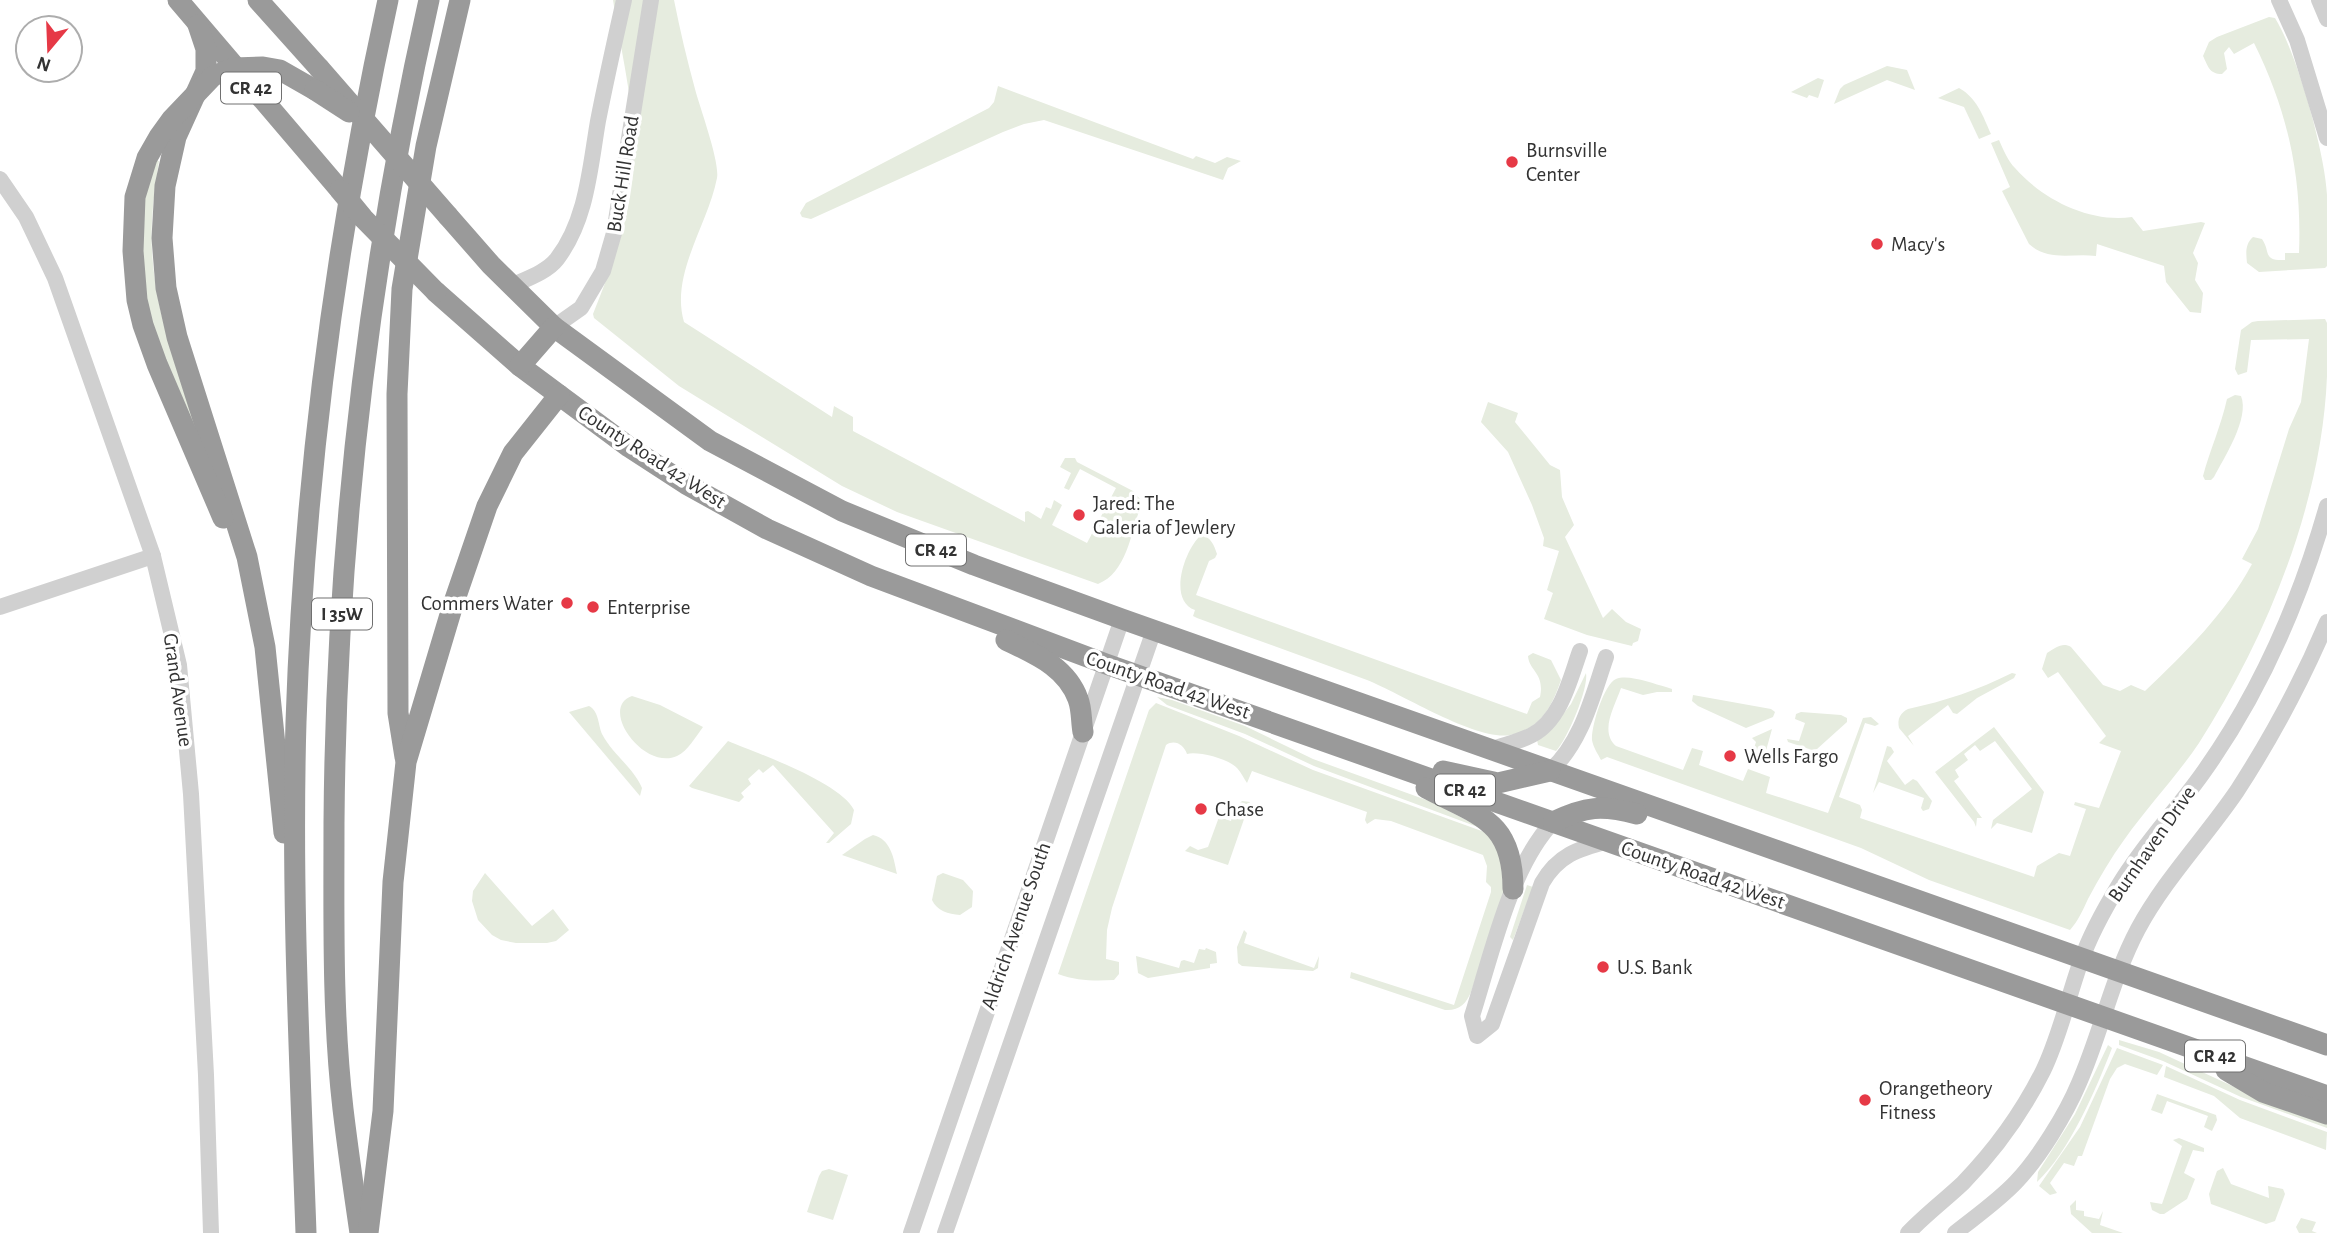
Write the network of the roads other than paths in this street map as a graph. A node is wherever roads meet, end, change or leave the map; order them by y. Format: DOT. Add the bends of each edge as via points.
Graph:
graph roads {
  1 [pos="178,0"];
  2 [pos="258,0"];
  3 [pos="388,0"];
  4 [pos="429,0"];
  5 [pos="460,0"];
  6 [pos="624,0"];
  7 [pos="651,0"];
  8 [pos="2279,0"];
  9 [pos="2319,0"];
  10 [pos="2327,19"];
  11 [pos="198,25"];
  12 [pos="234,68"];
  13 [pos="201,87"];
  14 [pos="371,127"];
  15 [pos="2327,138"];
  16 [pos="0,179"];
  17 [pos="511,286"];
  18 [pos="554,327"];
  19 [pos="520,366"];
  20 [pos="559,395"];
  21 [pos="2327,506"];
  22 [pos="153,556"];
  23 [pos="871,576"];
  24 [pos="0,607"];
  25 [pos="258,608"];
  26 [pos="1122,619"];
  27 [pos="2327,622"];
  28 [pos="1154,630"];
  29 [pos="1580,650"];
  30 [pos="1606,657"];
  31 [pos="1106,664"];
  32 [pos="1138,675"];
  33 [pos="1083,732"];
  34 [pos="1490,750"];
  35 [pos="1353,751"];
  36 [pos="406,762"];
  37 [pos="1550,771"];
  38 [pos="1553,822"];
  39 [pos="1738,837"];
  40 [pos="1608,841"];
  41 [pos="1513,889"];
  42 [pos="2081,959"];
  43 [pos="2119,972"];
  44 [pos="298,989"];
  45 [pos="2068,1004"];
  46 [pos="2104,1016"];
  47 [pos="2175,1041"];
  48 [pos="2327,1045"];
  49 [pos="2327,1096"];
  50 [pos="2327,1114"];
  51 [pos="211,1233"];
  52 [pos="306,1233"];
  53 [pos="360,1233"];
  54 [pos="368,1233"];
  55 [pos="911,1233"];
  56 [pos="945,1233"];
  57 [pos="1908,1233"];
  58 [pos="1955,1233"];
  1 -- 11 [label="highway, County Road 42 West / CR 42"];
  2 -- 14 [label="highway, CR 42, bridge"];
  3 -- 44 [label="highway, I 35W" via="344,229 305,550 296,752"];
  4 -- 53 [label="highway, I 35W" via="394,165 372,304 345,558 335,731 334,946 343,1108"];
  5 -- 36 [label="highway" via="426,146 402,289 397,394 398,699"];
  6 -- 17 [label="street, Buck Hill Road" via="580,213 556,261"];
  7 -- 18 [label="street, Buck Hill Road" via="614,233 603,271 581,308"];
  8 -- 15 [label="street" via="2297,40"];
  9 -- 10 [label="street"];
  11 -- 12 [label="highway, County Road 42 West / CR 42"];
  11 -- 13 [label="highway" via="207,61"];
  12 -- 13 [label="highway"];
  12 -- 14 [label="highway, bridge" via="280,70"];
  12 -- 19 [label="highway, County Road 42 West / CR 42, bridge" via="363,218 436,292"];
  13 -- 25 [label="highway" via="176,137 165,186 162,238 166,288 177,337 240,528"];
  13 -- 25 [label="highway" via="159,137 139,177 133,211 137,300 153,355"];
  14 -- 17 [label="highway, CR 42, bridge"];
  16 -- 22 [label="street, Grand Avenue" via="26,217 55,278"];
  17 -- 18 [label="highway, CR 42"];
  18 -- 19 [label="highway"];
  18 -- 26 [label="highway, CR 42" via="710,441 842,511"];
  19 -- 20 [label="highway, County Road 42 West / CR 42"];
  20 -- 23 [label="highway, County Road 42 West / CR 42" via="687,484 767,529"];
  20 -- 36 [label="highway" via="513,453 487,506"];
  21 -- 42 [label="street, Burnhaven Drive" via="2300,595 2246,706 2120,884"];
  22 -- 24 [label="street"];
  22 -- 51 [label="street, Grand Avenue" via="179,665 186,738"];
  23 -- 31 [label="highway, County Road 42 West / CR 42"];
  23 -- 33 [label="highway" via="1047,659 1079,700"];
  25 -- 44 [label="highway" via="270,682"];
  26 -- 28 [label="highway, CR 42"];
  26 -- 31 [label="street, Aldrich Avenue South"];
  27 -- 43 [label="street, Burnhaven Drive" via="2273,733 2154,904"];
  28 -- 32 [label="street, Aldrich Avenue South"];
  28 -- 34 [label="highway, CR 42"];
  29 -- 34 [label="street" via="1563,699 1551,718 1534,734"];
  30 -- 37 [label="street" via="1577,738"];
  31 -- 32 [label="highway, County Road 42 West / CR 42"];
  31 -- 33 [label="street, Aldrich Avenue South"];
  32 -- 35 [label="highway, County Road 42 West / CR 42"];
  32 -- 56 [label="street, Aldrich Avenue South"];
  33 -- 55 [label="street, Aldrich Avenue South"];
  34 -- 37 [label="highway, CR 42"];
  35 -- 37 [label="highway" via="1498,783"];
  35 -- 38 [label="highway, County Road 42 West / CR 42"];
  35 -- 41 [label="highway" via="1486,819 1510,854"];
  36 -- 54 [label="highway" via="393,882 383,1111"];
  37 -- 39 [label="highway, CR 42"];
  38 -- 39 [label="highway" via="1590,807 1611,807"];
  38 -- 40 [label="highway, County Road 42 West / CR 42"];
  38 -- 41 [label="street" via="1539,836"];
  39 -- 42 [label="highway, CR 42"];
  40 -- 41 [label="street" via="1582,848 1551,867 1492,1024 1477,1037 1472,1016"];
  40 -- 45 [label="highway, County Road 42 West / CR 42"];
  42 -- 43 [label="highway, CR 42"];
  42 -- 45 [label="street, Burnhaven Drive"];
  43 -- 46 [label="street, Burnhaven Drive"];
  43 -- 48 [label="highway, CR 42"];
  44 -- 52 [label="highway, I 35W"];
  45 -- 46 [label="highway, County Road 42 West / CR 42"];
  45 -- 57 [label="street, Burnhaven Drive" via="2043,1071 2011,1126 1988,1156"];
  46 -- 47 [label="highway, County Road 42 West / CR 42"];
  46 -- 58 [label="street, Burnhaven Drive" via="2079,1083 2046,1141 2017,1181"];
  47 -- 49 [label="highway, County Road 42 West / CR 42"];
  47 -- 50 [label="highway" via="2263,1092"];
}
